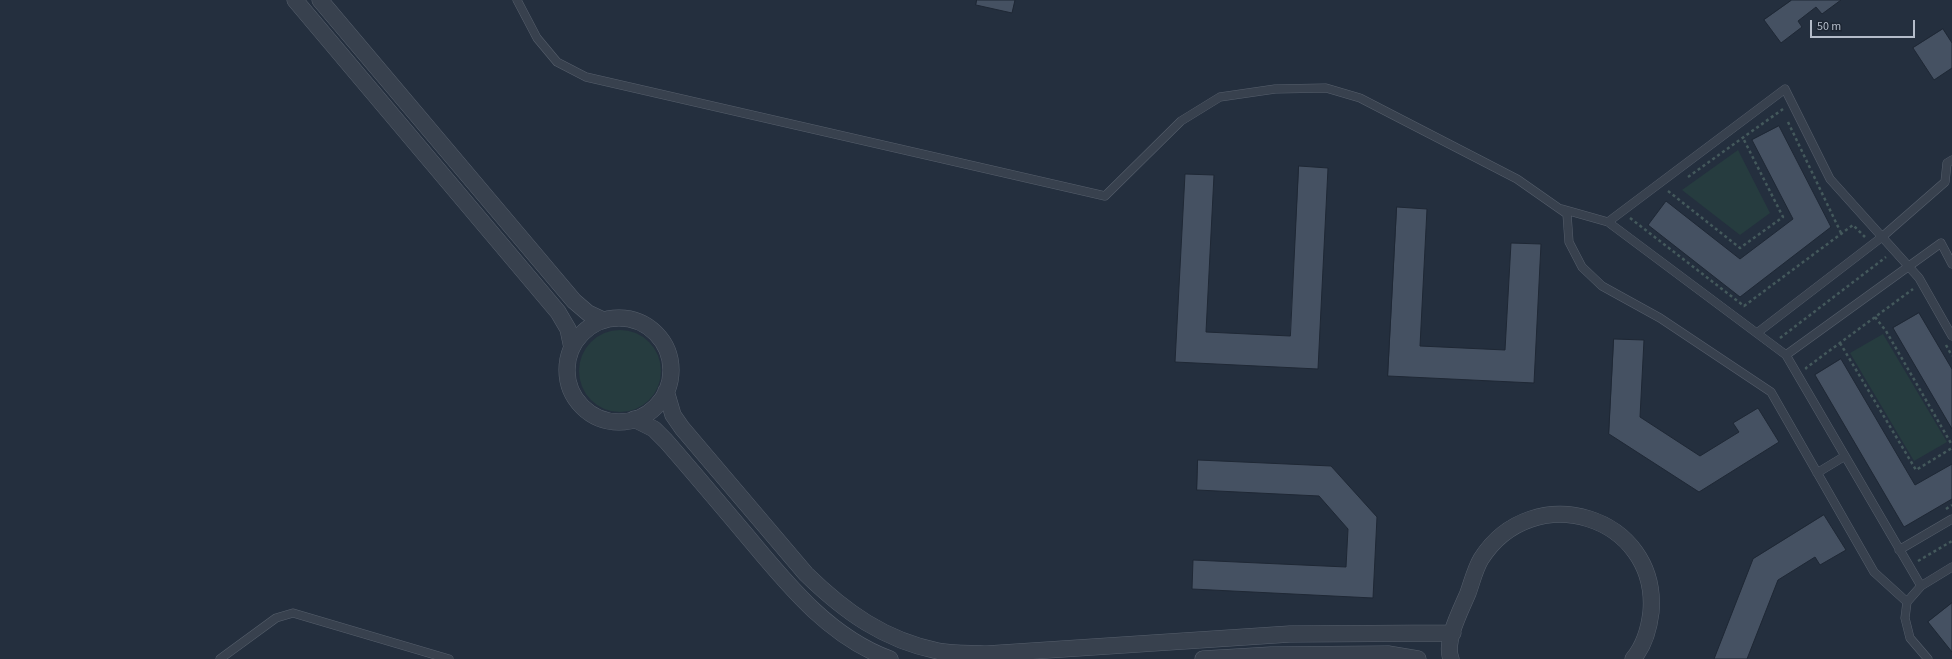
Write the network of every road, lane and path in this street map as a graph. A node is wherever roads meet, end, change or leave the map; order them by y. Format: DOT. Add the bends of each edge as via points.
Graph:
graph roads {
  1 [pos="295,0"];
  2 [pos="320,0"];
  3 [pos="517,0"];
  4 [pos="1775,97"];
  5 [pos="1792,103"];
  6 [pos="1782,110"];
  7 [pos="1743,138"];
  8 [pos="1952,160"];
  9 [pos="1687,178"];
  10 [pos="1674,187"];
  11 [pos="1668,191"];
  12 [pos="1662,196"];
  13 [pos="1557,208"];
  14 [pos="1622,211"];
  15 [pos="1637,214"];
  16 [pos="1631,218"];
  17 [pos="1608,222"];
  18 [pos="1841,233"];
  19 [pos="1882,237"];
  20 [pos="1872,245"];
  21 [pos="1895,251"];
  22 [pos="1885,258"];
  23 [pos="1952,264"];
  24 [pos="1908,266"];
  25 [pos="1898,273"];
  26 [pos="1913,288"];
  27 [pos="1917,295"];
  28 [pos="1876,317"];
  29 [pos="603,320"];
  30 [pos="1757,333"];
  31 [pos="1952,336"];
  32 [pos="1840,343"];
  33 [pos="1944,343"];
  34 [pos="1772,346"];
  35 [pos="572,348"];
  36 [pos="1786,355"];
  37 [pos="1952,356"];
  38 [pos="1810,374"];
  39 [pos="666,391"];
  40 [pos="634,419"];
  41 [pos="1952,447"];
  42 [pos="1845,456"];
  43 [pos="1817,473"];
  44 [pos="1952,505"];
  45 [pos="1945,509"];
  46 [pos="1952,519"];
  47 [pos="1952,541"];
  48 [pos="1899,550"];
  49 [pos="1909,567"];
  50 [pos="1951,570"];
  51 [pos="1921,586"];
  52 [pos="1907,602"];
  53 [pos="1453,633"];
  54 [pos="220,659"];
  55 [pos="449,659"];
  56 [pos="890,659"];
  57 [pos="1204,659"];
  58 [pos="1418,659"];
  59 [pos="1451,659"];
  60 [pos="1633,659"];
  61 [pos="1928,659"];
  1 -- 35 [label="street" via="558,312 568,329"];
  2 -- 29 [label="street" via="574,300 588,313"];
  3 -- 13 [label="lane" via="537,38 557,62 586,77 1105,196 1181,121 1220,97 1275,89 1326,88 1360,98 1516,178"];
  4 -- 5 [label="lane" via="1785,89"];
  4 -- 6 [label="path"];
  4 -- 14 [label="lane"];
  5 -- 6 [label="path"];
  5 -- 19 [label="lane" via="1830,179"];
  6 -- 7 [label="path"];
  6 -- 18 [label="path"];
  7 -- 9 [label="path"];
  7 -- 11 [label="path" via="1782,217 1740,248"];
  8 -- 19 [label="lane" via="1947,163 1944,182"];
  10 -- 11 [label="path"];
  11 -- 12 [label="path"];
  13 -- 17 [label="lane"];
  13 -- 43 [label="lane" via="1567,214 1569,242 1582,267 1602,286 1660,318 1771,392"];
  14 -- 16 [label="path"];
  14 -- 17 [label="lane"];
  15 -- 16 [label="path"];
  16 -- 18 [label="path" via="1744,306"];
  17 -- 30 [label="lane"];
  18 -- 20 [label="path" via="1853,225"];
  19 -- 20 [label="lane"];
  19 -- 21 [label="lane"];
  20 -- 22 [label="path"];
  20 -- 30 [label="lane"];
  21 -- 22 [label="path"];
  21 -- 24 [label="lane"];
  22 -- 25 [label="path"];
  22 -- 34 [label="path"];
  23 -- 24 [label="lane" via="1941,243"];
  24 -- 25 [label="lane"];
  24 -- 31 [label="lane" via="1919,278"];
  25 -- 26 [label="path"];
  25 -- 36 [label="lane"];
  26 -- 27 [label="path"];
  26 -- 28 [label="path"];
  28 -- 32 [label="path"];
  28 -- 41 [label="path"];
  29 -- 35 [label="street" via="584,331"];
  29 -- 39 [label="street" via="625,318 645,325 654,332 670,360 670,381"];
  30 -- 34 [label="lane"];
  32 -- 38 [label="path" via="1806,368"];
  32 -- 41 [label="path" via="1916,470"];
  33 -- 37 [label="path"];
  34 -- 36 [label="lane"];
  35 -- 40 [label="street" via="567,375 576,400 602,419"];
  36 -- 42 [label="lane"];
  39 -- 40 [label="street" via="653,409"];
  39 -- 53 [label="street" via="673,414 682,428 806,574 828,596 858,619 898,639 939,651 987,654 1290,634"];
  40 -- 56 [label="street" via="654,429 666,440 795,593 832,627 871,652"];
  42 -- 43 [label="lane"];
  42 -- 48 [label="lane"];
  43 -- 52 [label="lane" via="1874,572"];
  44 -- 45 [label="path"];
  46 -- 48 [label="lane"];
  47 -- 49 [label="path"];
  48 -- 49 [label="lane"];
  49 -- 51 [label="lane"];
  50 -- 51 [label="lane"];
  51 -- 52 [label="lane"];
  52 -- 61 [label="lane" via="1906,618 1910,638"];
  53 -- 59 [label="street" via="1449,643"];
  53 -- 60 [label="street" via="1481,560 1496,539 1521,522 1548,514 1579,515 1607,526 1629,545 1644,567 1652,596 1649,627"];
  54 -- 55 [label="lane" via="276,618 293,613"];
  57 -- 58 [label="street" via="1271,655 1388,654"];
}
